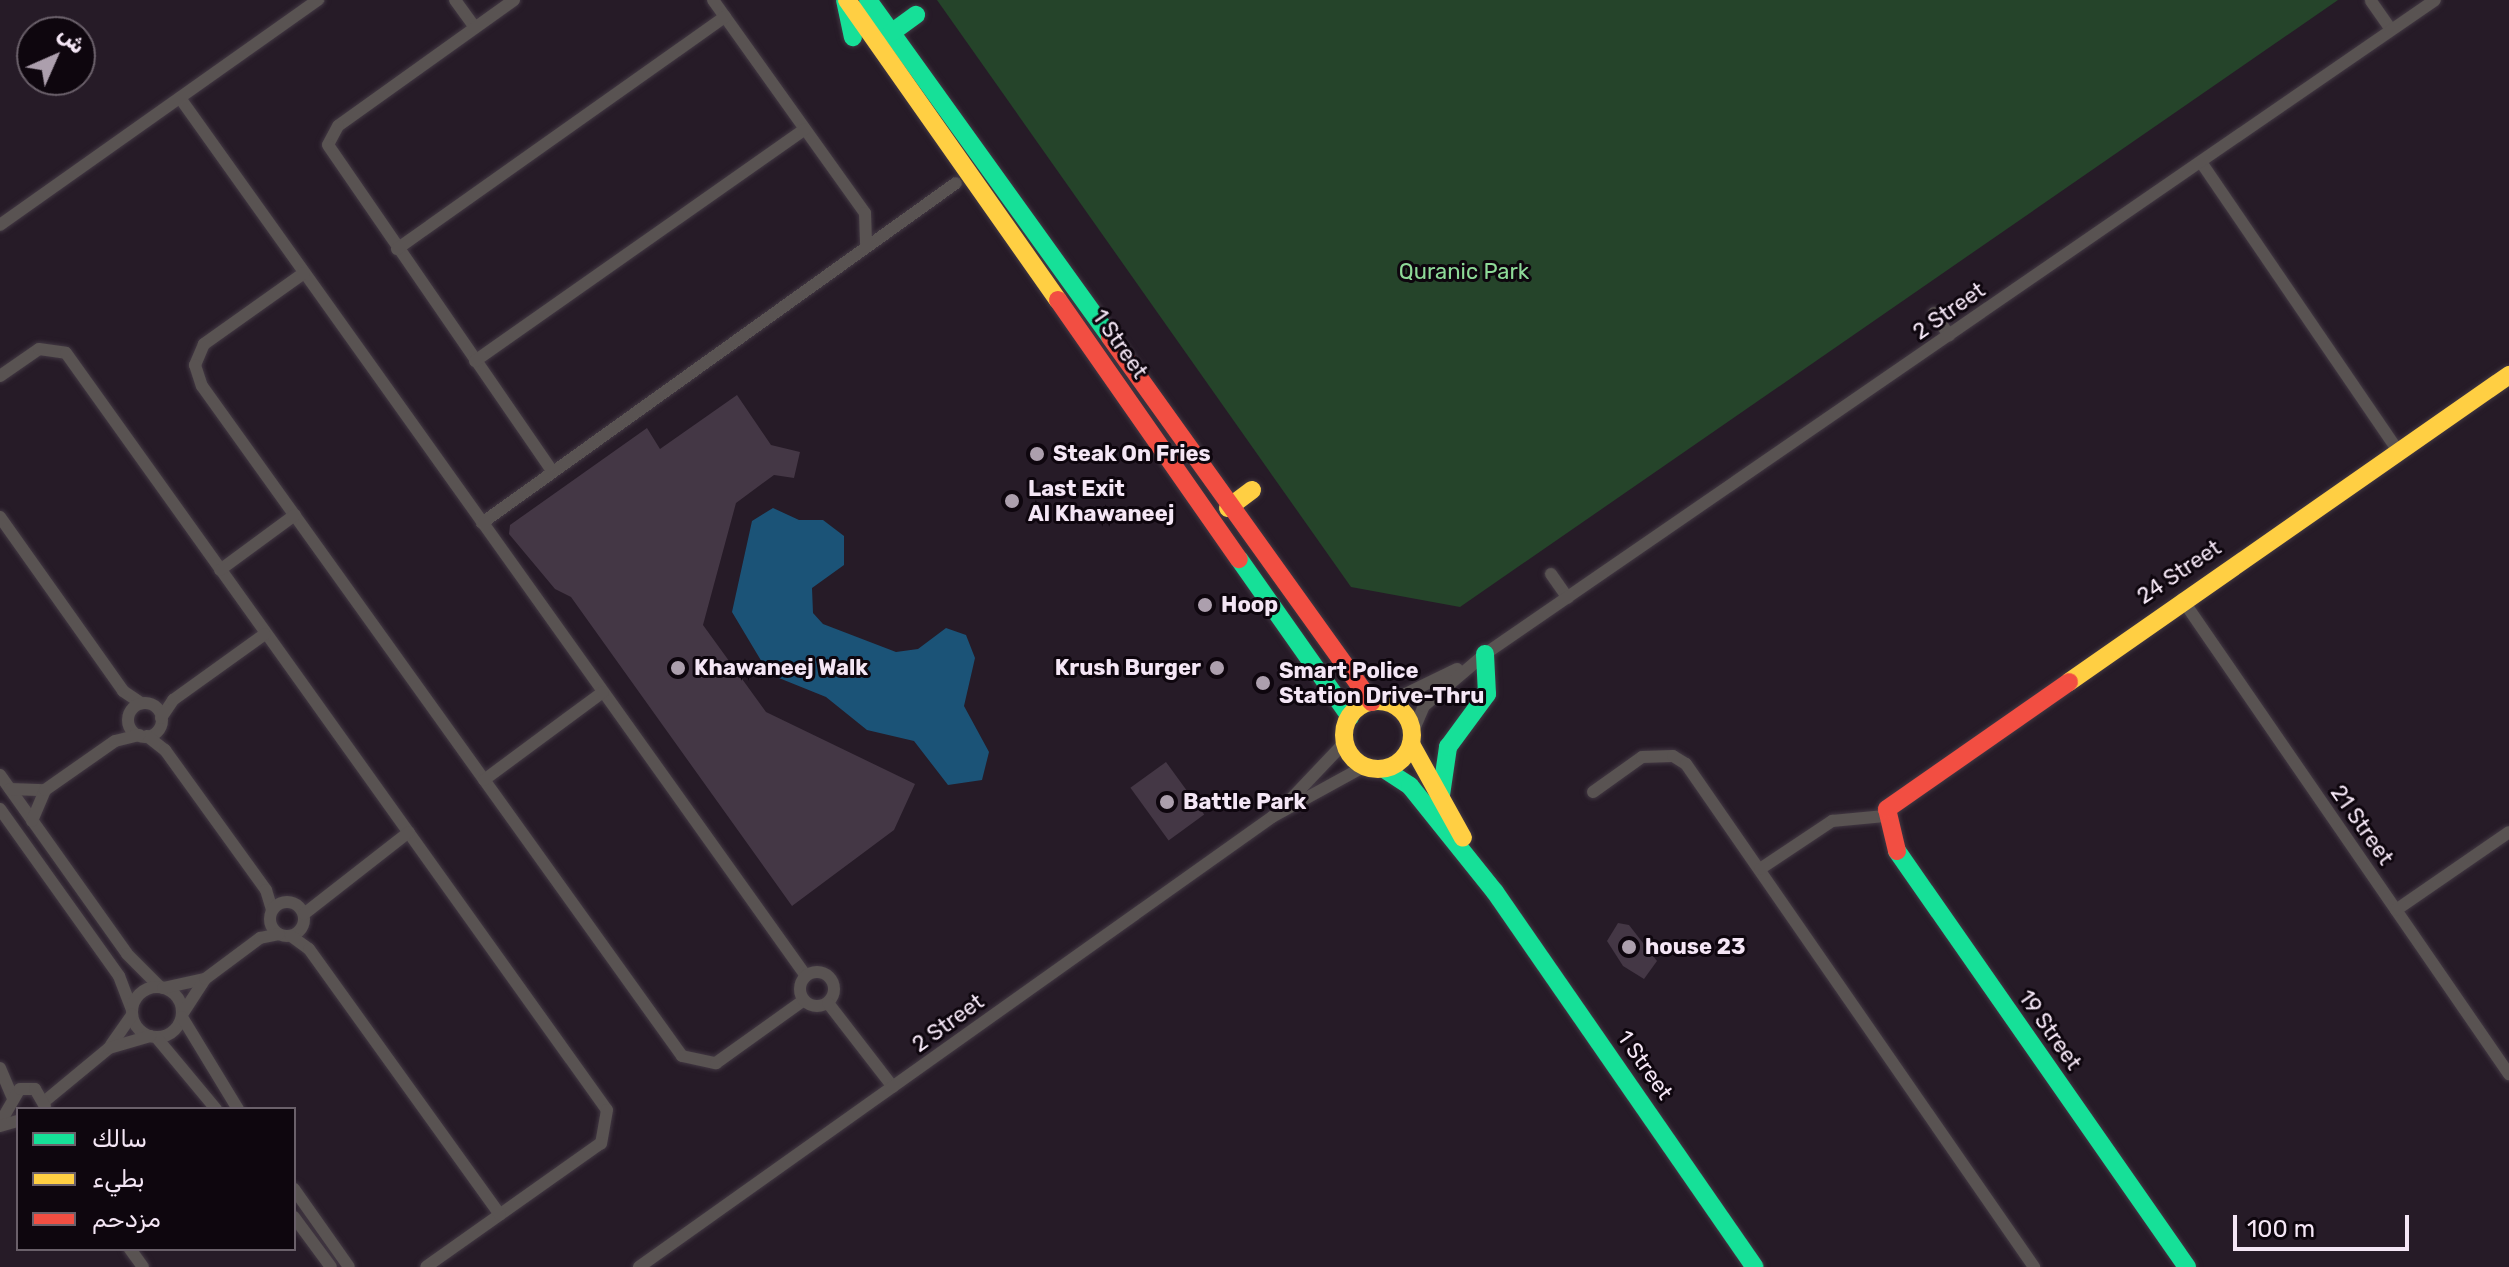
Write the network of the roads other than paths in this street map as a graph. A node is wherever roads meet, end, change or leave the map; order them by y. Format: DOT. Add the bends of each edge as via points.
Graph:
graph roads {
  1 [pos="318,0"];
  2 [pos="455,0"];
  3 [pos="514,0"];
  4 [pos="713,0"];
  5 [pos="846,0"];
  6 [pos="868,0"];
  7 [pos="2435,0"];
  8 [pos="2371,1"];
  9 [pos="916,15"];
  10 [pos="725,17"];
  11 [pos="475,28"];
  12 [pos="2391,30"];
  13 [pos="891,33"];
  14 [pos="853,37"];
  15 [pos="180,98"];
  16 [pos="805,129"];
  17 [pos="2201,162"];
  18 [pos="956,183"];
  19 [pos="865,213"];
  20 [pos="0,225"];
  21 [pos="895,225"];
  22 [pos="866,246"];
  23 [pos="397,249"];
  24 [pos="304,273"];
  25 [pos="1934,313"];
  26 [pos="1949,335"];
  27 [pos="475,361"];
  28 [pos="2509,375"];
  29 [pos="0,376"];
  30 [pos="2398,451"];
  31 [pos="553,472"];
  32 [pos="1252,490"];
  33 [pos="1228,508"];
  34 [pos="295,515"];
  35 [pos="0,517"];
  36 [pos="482,523"];
  37 [pos="220,570"];
  38 [pos="1551,574"];
  39 [pos="1568,598"];
  40 [pos="2182,599"];
  41 [pos="265,634"];
  42 [pos="1485,654"];
  43 [pos="123,691"];
  44 [pos="603,692"];
  45 [pos="173,700"];
  46 [pos="1379,702"];
  47 [pos="147,704"];
  48 [pos="129,717"];
  49 [pos="1350,717"];
  50 [pos="161,722"];
  51 [pos="143,735"];
  52 [pos="1412,739"];
  53 [pos="115,741"];
  54 [pos="1345,742"];
  55 [pos="165,750"];
  56 [pos="1374,767"];
  57 [pos="0,775"];
  58 [pos="484,780"];
  59 [pos="10,789"];
  60 [pos="45,790"];
  61 [pos="1593,792"];
  62 [pos="1440,802"];
  63 [pos="0,809"];
  64 [pos="1280,812"];
  65 [pos="1885,816"];
  66 [pos="32,821"];
  67 [pos="409,832"];
  68 [pos="2509,832"];
  69 [pos="0,833"];
  70 [pos="19,835"];
  71 [pos="1760,869"];
  72 [pos="266,890"];
  73 [pos="1495,892"];
  74 [pos="319,897"];
  75 [pos="289,902"];
  76 [pos="2396,910"];
  77 [pos="271,916"];
  78 [pos="304,920"];
  79 [pos="285,935"];
  80 [pos="260,938"];
  81 [pos="309,949"];
  82 [pos="806,976"];
  83 [pos="205,979"];
  84 [pos="162,987"];
  85 [pos="804,1000"];
  86 [pos="828,1003"];
  87 [pos="132,1012"];
  88 [pos="182,1015"];
  89 [pos="153,1037"];
  90 [pos="109,1048"];
  91 [pos="2,1071"];
  92 [pos="2509,1074"];
  93 [pos="58,1084"];
  94 [pos="889,1089"];
  95 [pos="20,1096"];
  96 [pos="45,1105"];
  97 [pos="19,1107"];
  98 [pos="214,1107"];
  99 [pos="237,1107"];
  100 [pos="0,1125"];
  101 [pos="296,1192"];
  102 [pos="500,1215"];
  103 [pos="296,1220"];
  104 [pos="2184,1266"];
  105 [pos="331,1267"];
  106 [pos="349,1267"];
  107 [pos="426,1267"];
  108 [pos="639,1267"];
  109 [pos="1755,1267"];
  110 [pos="2034,1267"];
  1 -- 15 [label="street"];
  2 -- 11 [label="street"];
  3 -- 11 [label="street"];
  4 -- 10 [label="street"];
  5 -- 14 [label="street"];
  5 -- 49 [label="street, 1 Street"];
  6 -- 13 [label="street, 1 Street"];
  7 -- 12 [label="street, 2 Street"];
  8 -- 12 [label="street"];
  9 -- 13 [label="street"];
  10 -- 16 [label="street"];
  10 -- 23 [label="street"];
  11 -- 23 [label="street" via="329,138 330,153"];
  12 -- 17 [label="street, 2 Street"];
  13 -- 33 [label="street, 1 Street"];
  15 -- 20 [label="street"];
  15 -- 24 [label="street"];
  16 -- 19 [label="street"];
  16 -- 27 [label="street"];
  17 -- 26 [label="street, 2 Street"];
  17 -- 30 [label="street"];
  18 -- 21 [label="street"];
  19 -- 21 [label="street"];
  19 -- 22 [label="street"];
  21 -- 22 [label="street"];
  22 -- 31 [label="street"];
  23 -- 27 [label="street"];
  24 -- 34 [label="street" via="204,344 195,365 202,386"];
  24 -- 36 [label="street"];
  25 -- 26 [label="street"];
  26 -- 39 [label="street, 2 Street"];
  27 -- 31 [label="street"];
  28 -- 30 [label="street, 24 Street"];
  29 -- 37 [label="street" via="39,349 66,353"];
  30 -- 40 [label="street, 24 Street"];
  31 -- 36 [label="street"];
  32 -- 33 [label="street"];
  33 -- 46 [label="street, 1 Street"];
  34 -- 37 [label="street"];
  34 -- 58 [label="street"];
  35 -- 43 [label="street"];
  36 -- 44 [label="street"];
  37 -- 41 [label="street"];
  38 -- 39 [label="street"];
  39 -- 42 [label="street, 2 Street"];
  40 -- 65 [label="street, 24 Street" via="1896,796"];
  40 -- 76 [label="street, 21 Street"];
  41 -- 45 [label="street"];
  41 -- 67 [label="street"];
  42 -- 46 [label="street, 2 Street"];
  42 -- 52 [label="street, 2 Street" via="1424,706"];
  42 -- 62 [label="street" via="1487,694 1448,747"];
  43 -- 47 [label="street"];
  43 -- 48 [label="street"];
  44 -- 58 [label="street"];
  44 -- 82 [label="street"];
  45 -- 47 [label="street"];
  45 -- 50 [label="street"];
  46 -- 49 [label="street"];
  46 -- 52 [label="street" via="1405,714"];
  47 -- 48 [label="street"];
  47 -- 50 [label="street"];
  48 -- 51 [label="street"];
  48 -- 53 [label="street"];
  49 -- 54 [label="street"];
  50 -- 51 [label="street"];
  50 -- 55 [label="street"];
  51 -- 53 [label="street"];
  51 -- 55 [label="street"];
  52 -- 56 [label="street"];
  52 -- 62 [label="street, 1 Street"];
  53 -- 60 [label="street"];
  54 -- 56 [label="street"];
  54 -- 64 [label="street, 2 Street"];
  55 -- 72 [label="street"];
  56 -- 64 [label="street, 2 Street"];
  56 -- 73 [label="street, 1 Street" via="1410,786"];
  57 -- 59 [label="street"];
  58 -- 85 [label="street" via="682,1056 716,1063"];
  59 -- 60 [label="street"];
  59 -- 66 [label="street"];
  60 -- 66 [label="street"];
  61 -- 71 [label="street" via="1642,757 1673,756 1696,777"];
  62 -- 73 [label="street, 1 Street"];
  63 -- 70 [label="street"];
  64 -- 94 [label="street, 2 Street"];
  65 -- 71 [label="street" via="1832,821"];
  65 -- 104 [label="street, 19 Street" via="1894,847"];
  66 -- 84 [label="street" via="134,964"];
  67 -- 74 [label="street"];
  67 -- 102 [label="street" via="607,1110 601,1143"];
  68 -- 76 [label="street"];
  69 -- 70 [label="street"];
  70 -- 87 [label="street" via="119,976"];
  71 -- 110 [label="street"];
  72 -- 75 [label="street"];
  72 -- 77 [label="street"];
  73 -- 109 [label="street, 1 Street"];
  74 -- 75 [label="street"];
  74 -- 78 [label="street"];
  75 -- 77 [label="street"];
  75 -- 78 [label="street"];
  76 -- 92 [label="street, 21 Street"];
  77 -- 79 [label="street"];
  77 -- 80 [label="street"];
  78 -- 79 [label="street"];
  78 -- 81 [label="street"];
  79 -- 80 [label="street"];
  79 -- 81 [label="street"];
  80 -- 83 [label="street"];
  81 -- 102 [label="street"];
  82 -- 85 [label="street"];
  82 -- 86 [label="street" via="831,978"];
  83 -- 84 [label="street"];
  83 -- 88 [label="street"];
  84 -- 87 [label="street" via="142,992"];
  84 -- 88 [label="street" via="177,997"];
  85 -- 86 [label="street"];
  86 -- 94 [label="street"];
  87 -- 89 [label="street"];
  87 -- 90 [label="street"];
  88 -- 89 [label="street" via="173,1032"];
  88 -- 99 [label="street"];
  89 -- 90 [label="street"];
  89 -- 98 [label="street"];
  90 -- 93 [label="street"];
  91 -- 95 [label="street"];
  93 -- 95 [label="street"];
  93 -- 96 [label="street"];
  94 -- 108 [label="street, 2 Street"];
  95 -- 96 [label="street"];
  95 -- 97 [label="street"];
  95 -- 100 [label="street"];
  101 -- 106 [label="street"];
  102 -- 107 [label="street"];
  103 -- 105 [label="street"];
}
